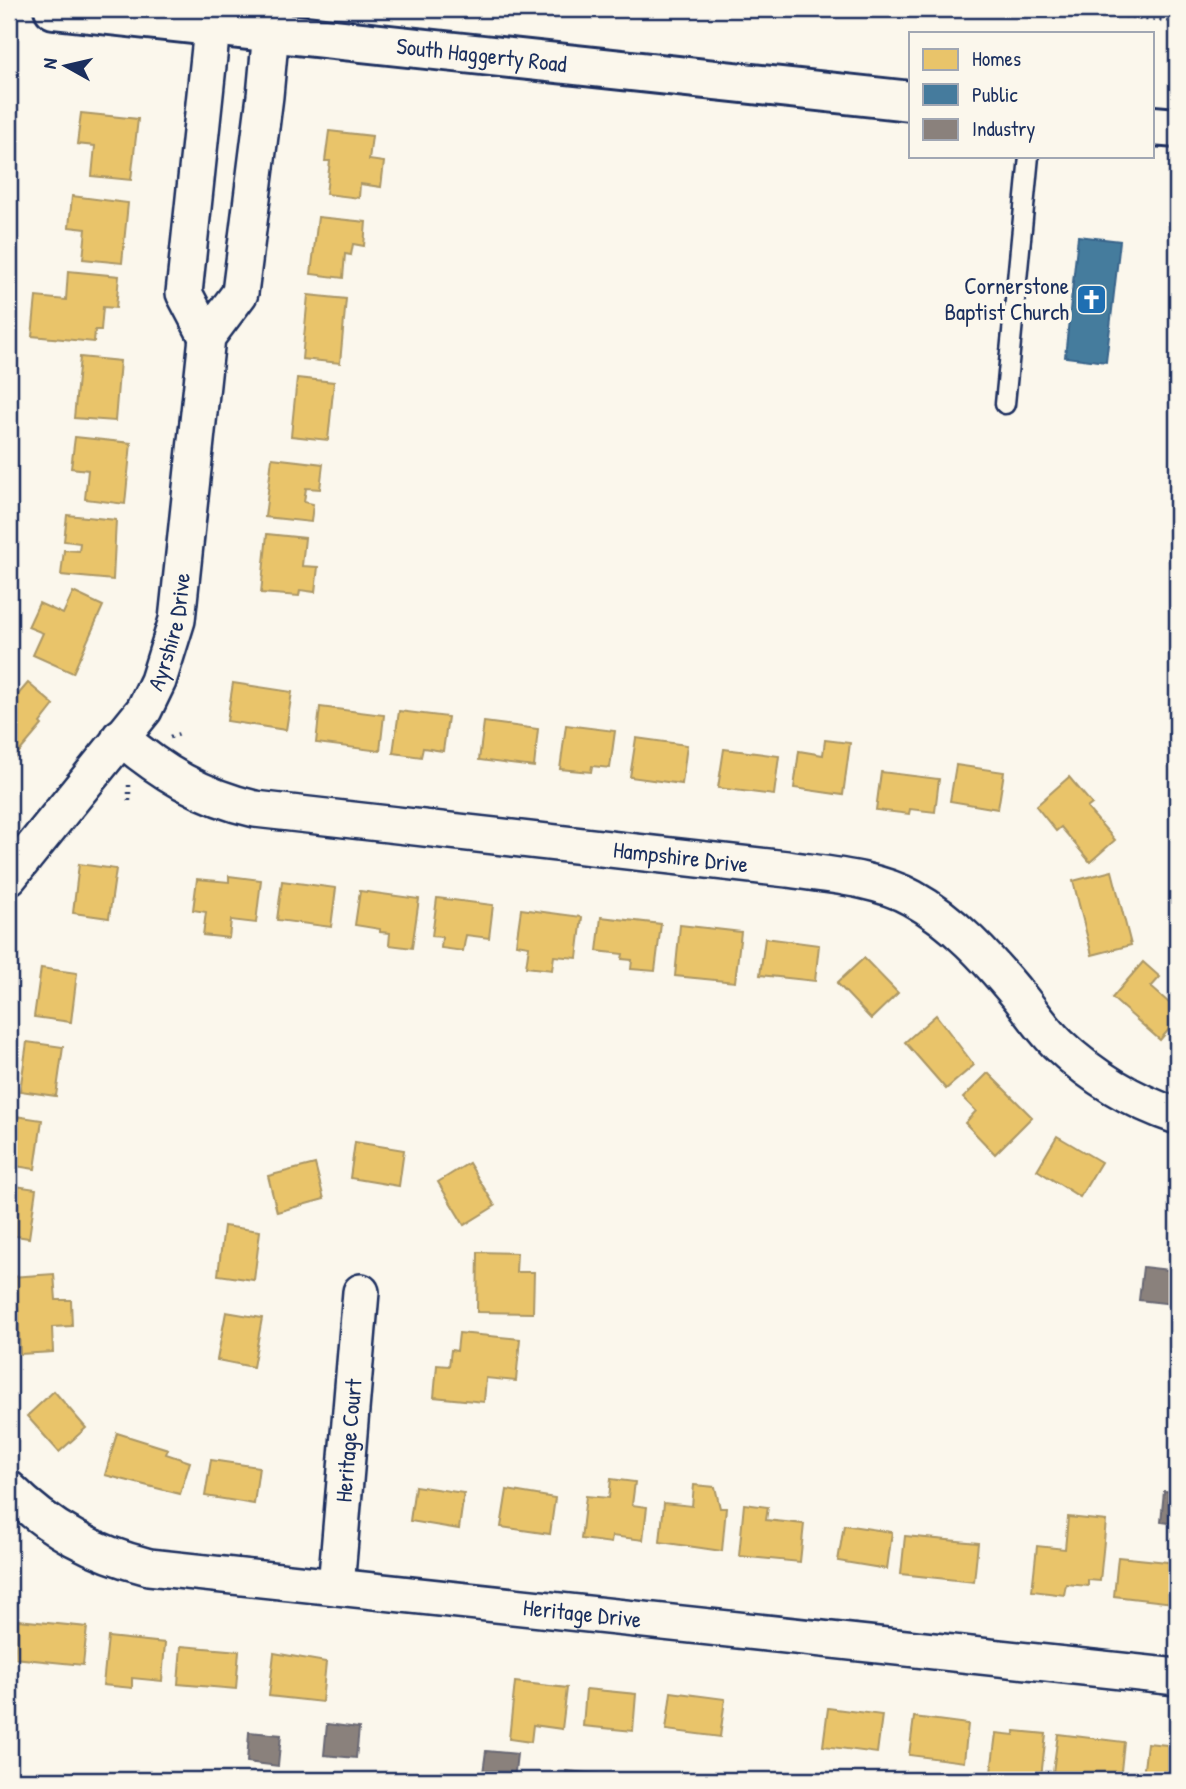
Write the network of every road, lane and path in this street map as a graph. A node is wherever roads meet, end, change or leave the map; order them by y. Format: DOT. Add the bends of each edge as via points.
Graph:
graph roads {
  1 [pos="54,9"];
  2 [pos="1055,9"];
  3 [pos="212,17"];
  4 [pos="272,20"];
  5 [pos="1177,21"];
  6 [pos="909,101"];
  7 [pos="1154,125"];
  8 [pos="1177,128"];
  9 [pos="1029,158"];
  10 [pos="207,337"];
  11 [pos="1005,404"];
  12 [pos="183,733"];
  13 [pos="120,737"];
  14 [pos="169,738"];
  15 [pos="129,784"];
  16 [pos="129,801"];
  17 [pos="9,877"];
  18 [pos="1177,1116"];
  19 [pos="361,1292"];
  20 [pos="16,1507"];
  21 [pos="336,1587"];
  22 [pos="1177,1677"];
  1 -- 3 [label="main road, South Haggerty Road"];
  2 -- 5 [label="path"];
  3 -- 4 [label="main road, South Haggerty Road"];
  3 -- 10 [label="street" via="184,293"];
  4 -- 6 [label="main road, South Haggerty Road" via="453,54"];
  4 -- 10 [label="street" via="240,293"];
  7 -- 8 [label="main road"];
  9 -- 11 [label="lane"];
  10 -- 13 [label="street, Ayrshire Drive" via="177,620 144,710"];
  12 -- 14 [label="path"];
  13 -- 17 [label="street, Ayrshire Drive"];
  13 -- 18 [label="street, Hampshire Drive" via="188,786 255,809 801,871 843,877 909,896 986,957 1052,1037 1097,1077 1147,1106"];
  15 -- 16 [label="path"];
  19 -- 21 [label="street, Heritage Court"];
  20 -- 21 [label="street, Heritage Drive" via="113,1558 149,1567"];
  21 -- 22 [label="street, Heritage Drive"];
}
